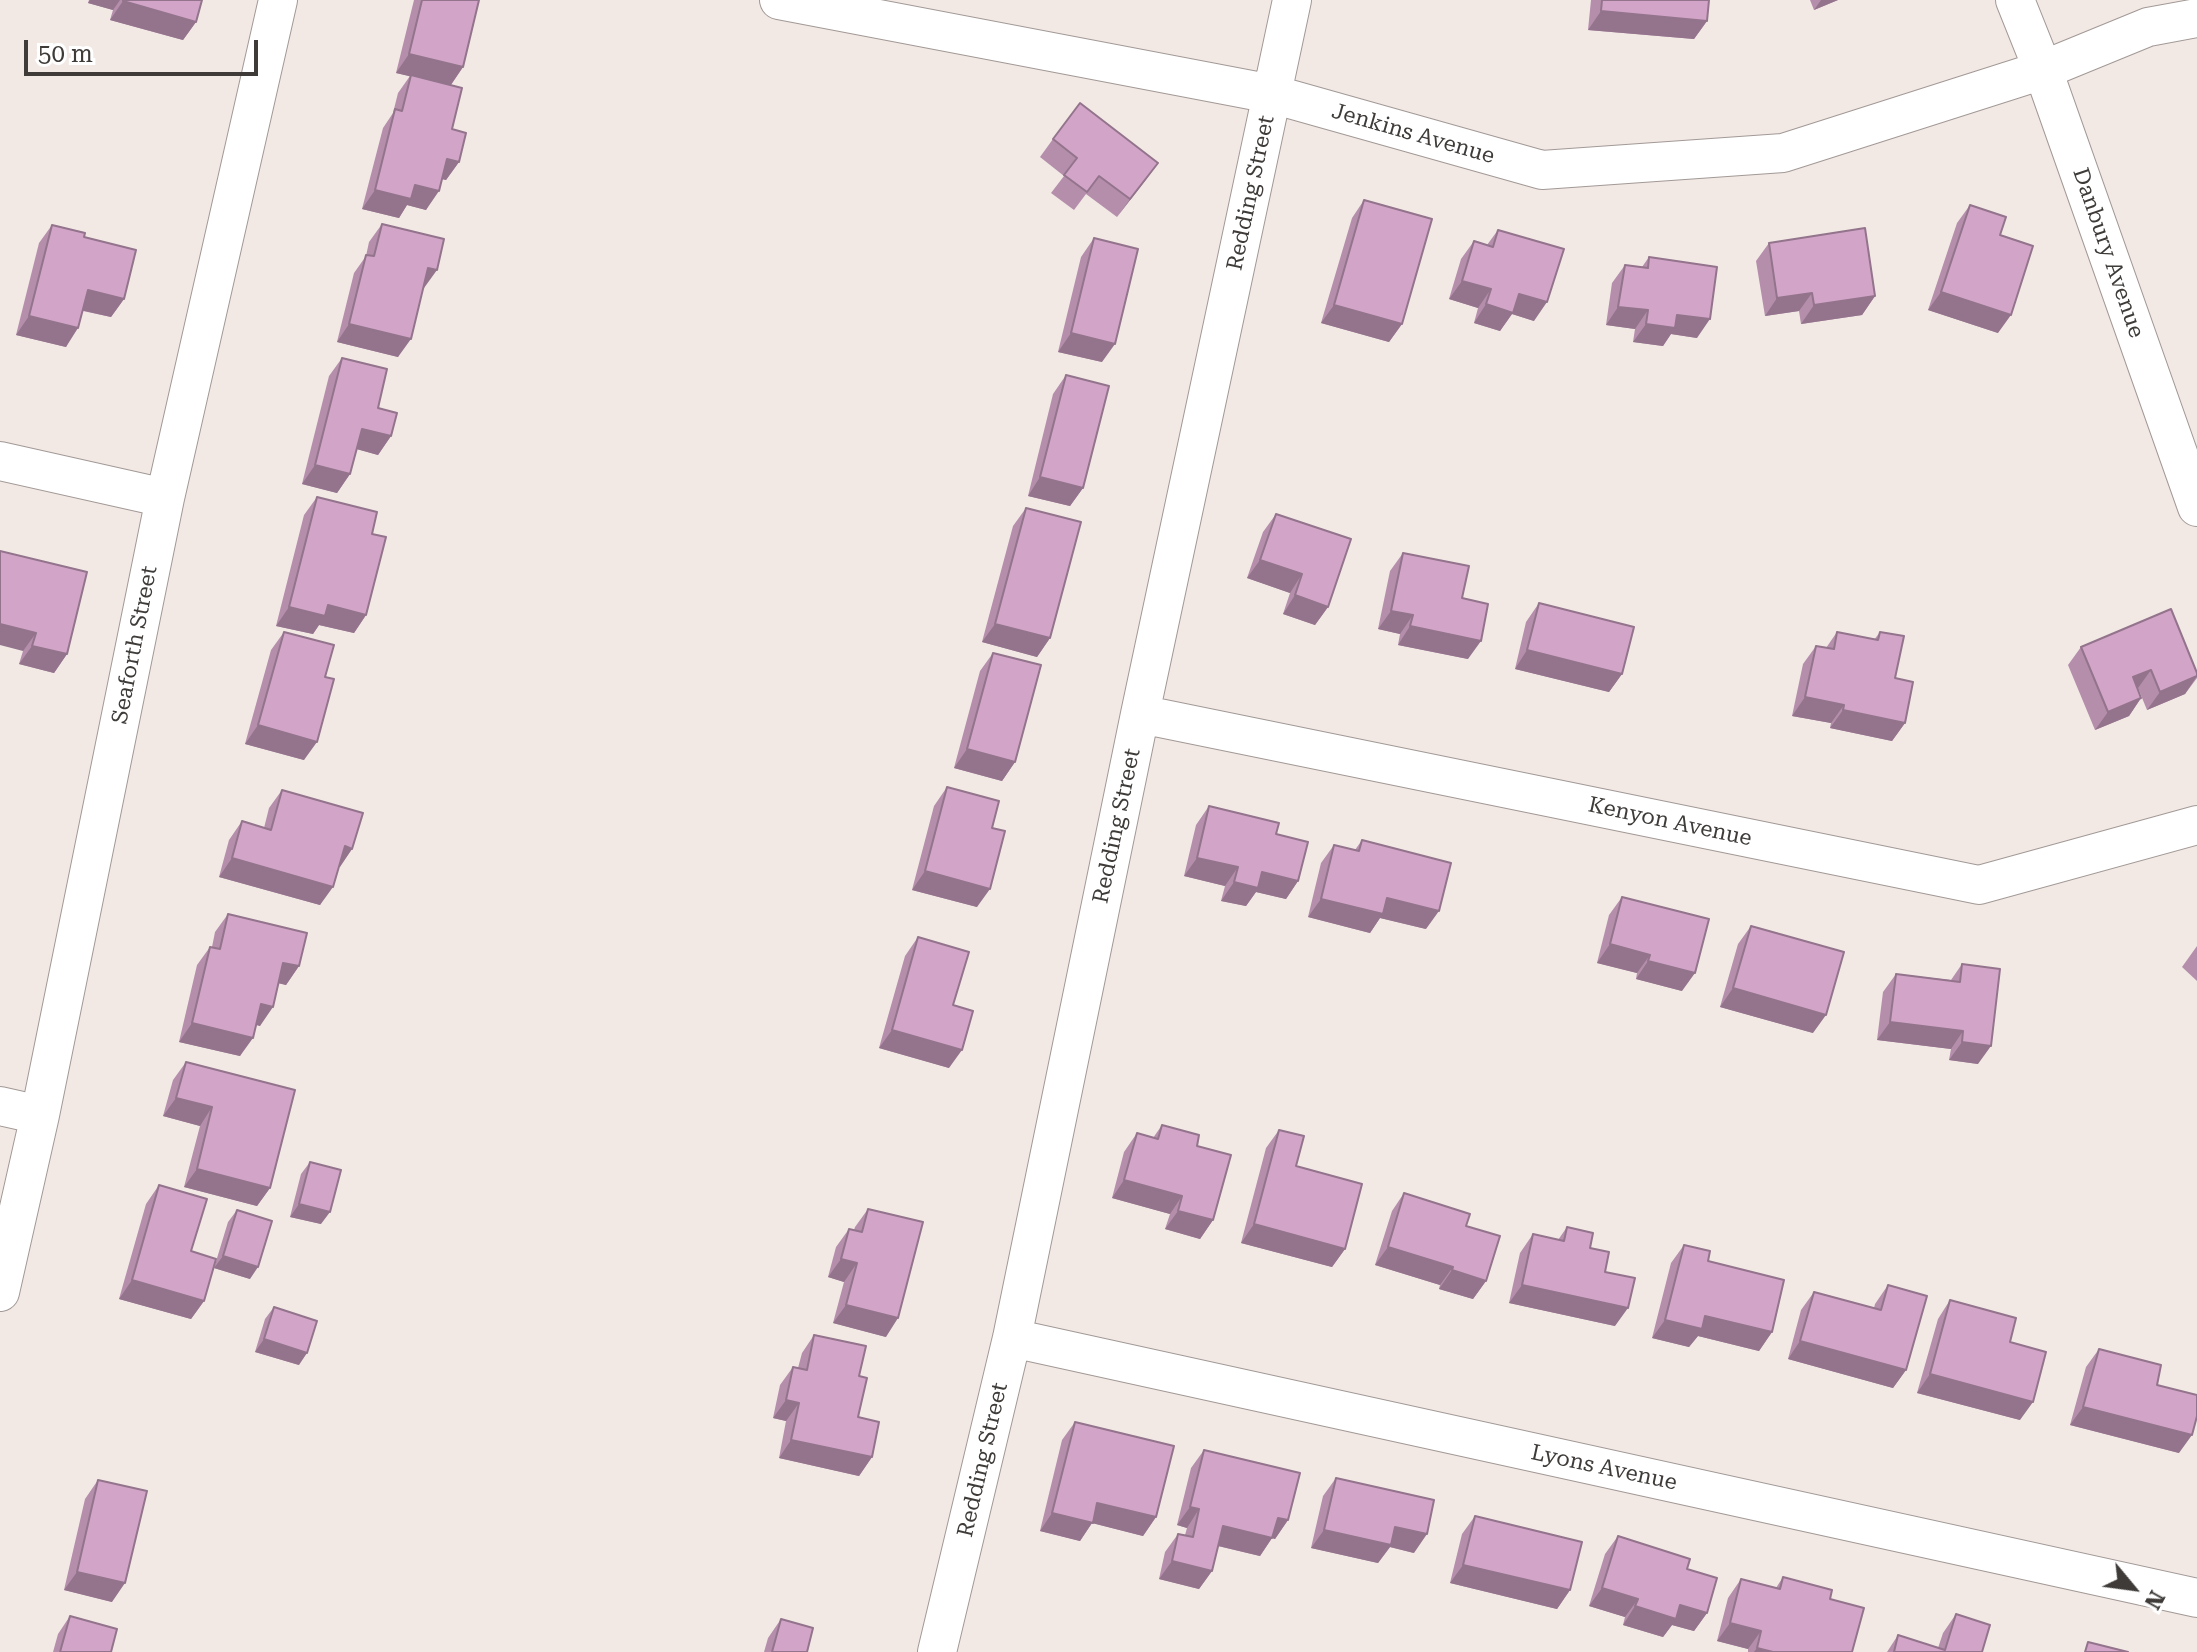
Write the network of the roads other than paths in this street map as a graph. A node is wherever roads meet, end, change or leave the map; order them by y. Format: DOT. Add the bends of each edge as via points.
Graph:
graph roads {
  1 [pos="278,0"];
  2 [pos="779,0"];
  3 [pos="1292,0"];
  4 [pos="2015,0"];
  5 [pos="2197,18"];
  6 [pos="2043,70"];
  7 [pos="1272,94"];
  8 [pos="0,461"];
  9 [pos="165,498"];
  10 [pos="2197,507"];
  11 [pos="1140,714"];
  12 [pos="2197,825"];
  13 [pos="0,1106"];
  14 [pos="40,1115"];
  15 [pos="0,1292"];
  16 [pos="1012,1338"];
  17 [pos="2197,1598"];
  18 [pos="937,1652"];
  1 -- 9 [label="street, Seaforth Street"];
  2 -- 7 [label="street, Jenkins Avenue"];
  3 -- 7 [label="street, Redding Street"];
  4 -- 6 [label="street, Danbury Avenue"];
  5 -- 6 [label="street, Jenkins Avenue" via="2148,27"];
  6 -- 7 [label="street, Jenkins Avenue" via="1783,153 1542,170"];
  6 -- 10 [label="street, Danbury Avenue"];
  7 -- 11 [label="street, Redding Street"];
  8 -- 9 [label="street"];
  9 -- 14 [label="street, Seaforth Street"];
  11 -- 12 [label="street, Kenyon Avenue" via="1979,885"];
  11 -- 16 [label="street, Redding Street"];
  13 -- 14 [label="street"];
  14 -- 15 [label="street, Seaforth Street"];
  16 -- 17 [label="street, Lyons Avenue"];
  16 -- 18 [label="street, Redding Street"];
}
